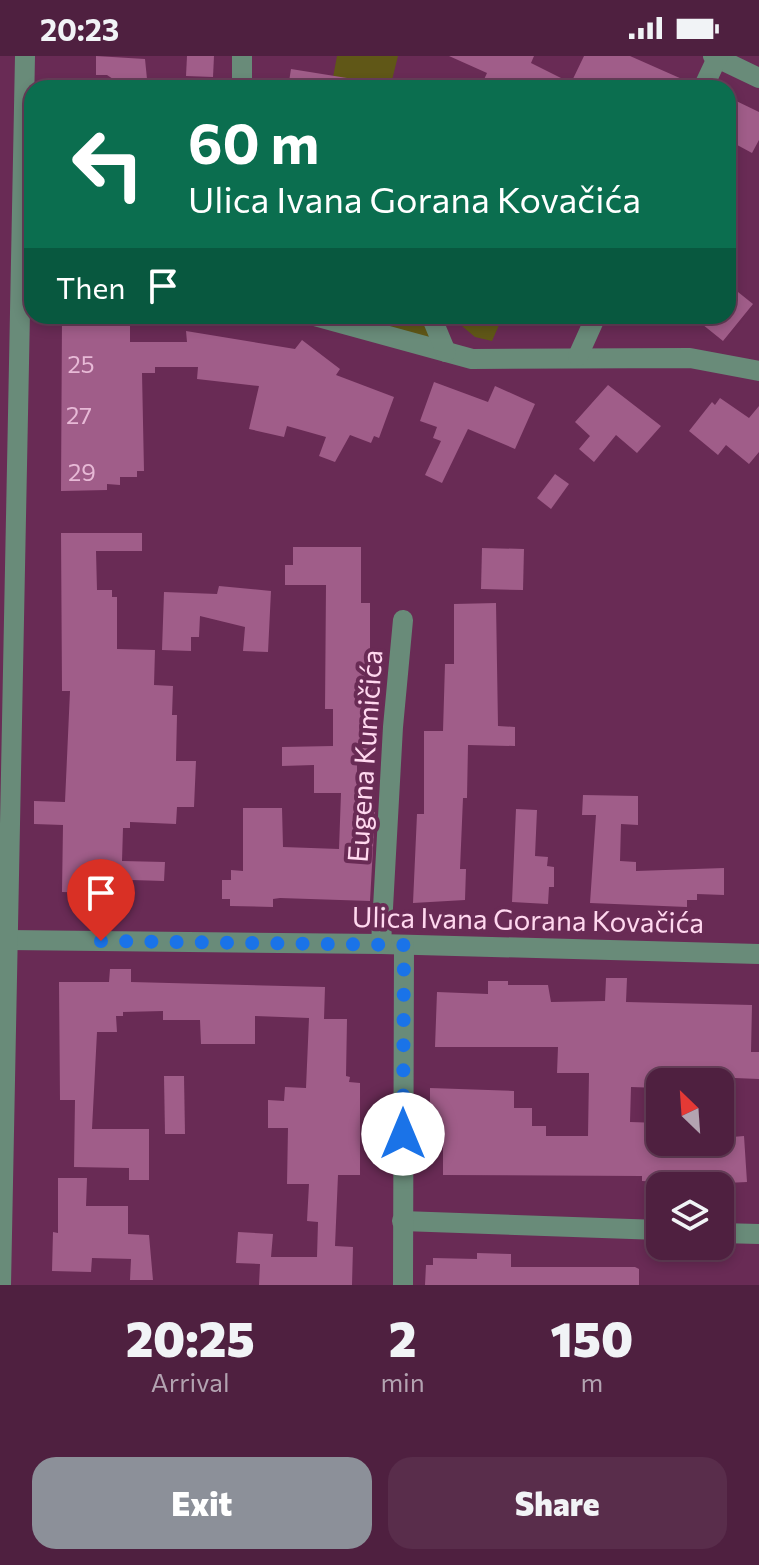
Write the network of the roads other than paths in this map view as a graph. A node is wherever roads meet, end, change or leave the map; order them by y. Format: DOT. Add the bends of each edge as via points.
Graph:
graph roads {
  1 [pos="25,56"];
  2 [pos="242,56"];
  3 [pos="716,57"];
  4 [pos="759,78"];
  5 [pos="25,80"];
  6 [pos="242,80"];
  7 [pos="706,80"];
  8 [pos="24,108"];
  9 [pos="344,324"];
  10 [pos="434,324"];
  11 [pos="592,324"];
  12 [pos="446,352"];
  13 [pos="578,356"];
  14 [pos="759,371"];
  15 [pos="403,620"];
  16 [pos="8,940"];
  17 [pos="381,944"];
  18 [pos="404,945"];
  19 [pos="759,954"];
  20 [pos="402,1221"];
  21 [pos="646,1230"];
  22 [pos="734,1233"];
  23 [pos="759,1234"];
  24 [pos="1,1285"];
  25 [pos="403,1285"];
  1 -- 5 [label="street"];
  2 -- 6 [label="street"];
  3 -- 4 [label="street"];
  3 -- 7 [label="street"];
  8 -- 16 [label="street"];
  9 -- 12 [label="street"];
  10 -- 12 [label="street"];
  11 -- 13 [label="street"];
  12 -- 13 [label="street" via="472,359"];
  13 -- 14 [label="street" via="690,358"];
  15 -- 17 [label="street, Eugena Kumičića"];
  16 -- 17 [label="street, Ulica Ivana Gorana Kovačića"];
  16 -- 24 [label="street"];
  17 -- 18 [label="street, Ulica Ivana Gorana Kovačića"];
  18 -- 19 [label="street, Ulica Ivana Gorana Kovačića"];
  18 -- 20 [label="street"];
  20 -- 21 [label="street"];
  20 -- 25 [label="street"];
  22 -- 23 [label="street"];
}
